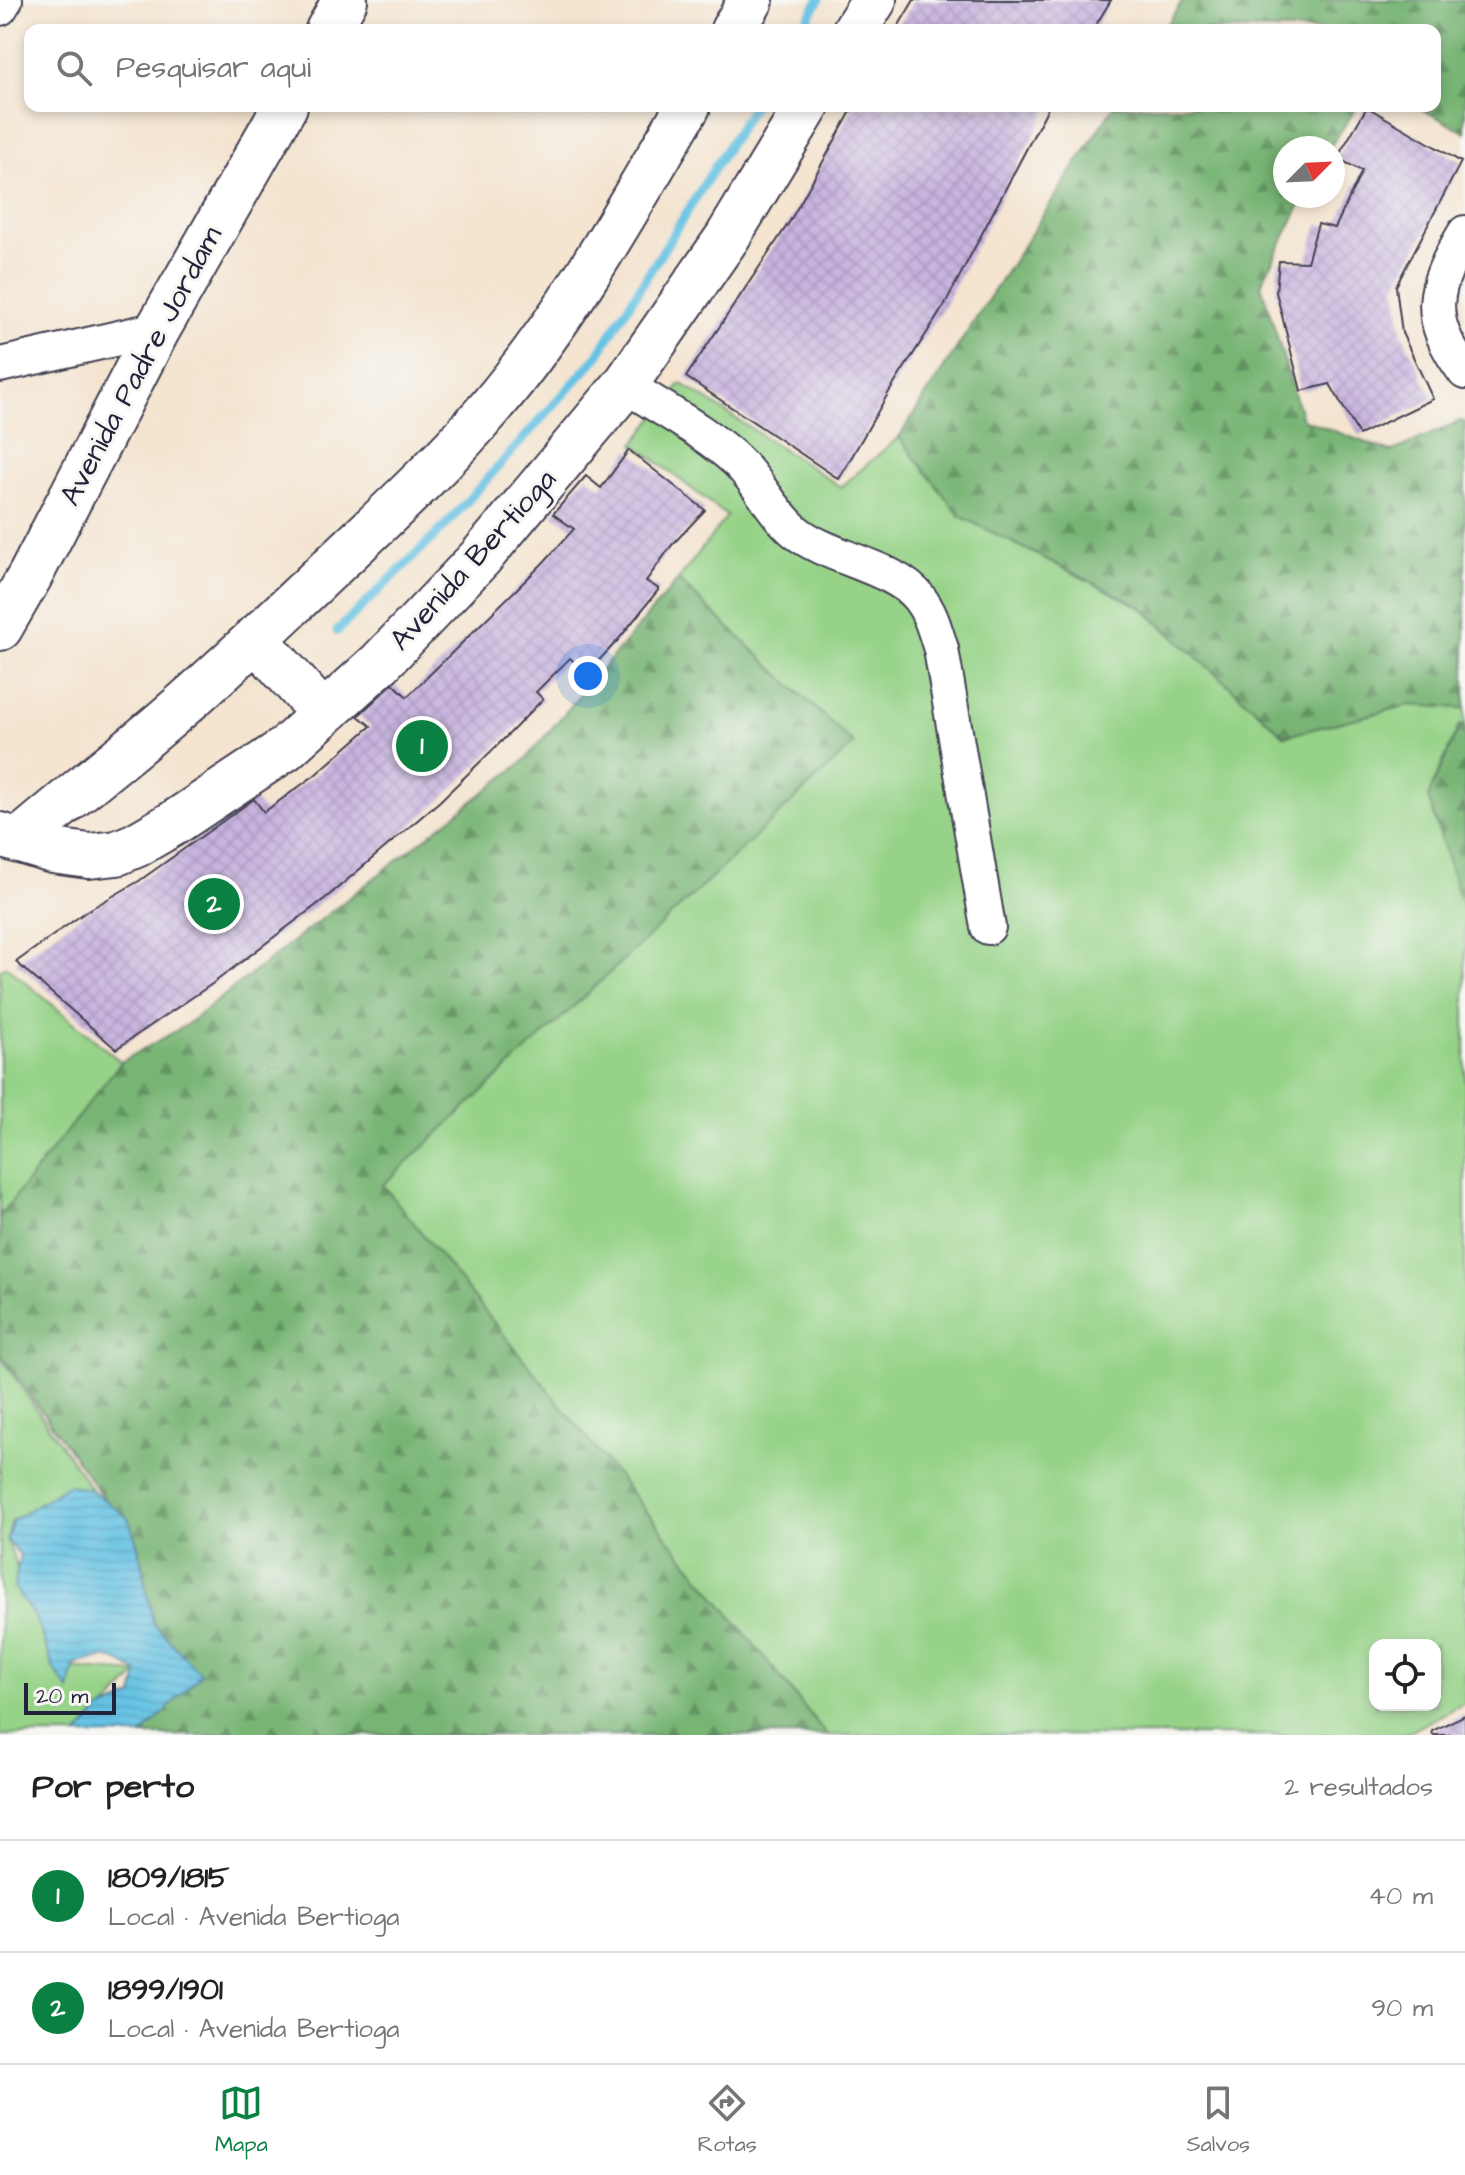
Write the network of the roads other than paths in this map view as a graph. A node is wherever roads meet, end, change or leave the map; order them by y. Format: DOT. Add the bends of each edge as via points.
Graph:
graph roads {
  1 [pos="5,0"];
  2 [pos="345,0"];
  3 [pos="751,0"];
  4 [pos="874,0"];
  5 [pos="0,8"];
  6 [pos="331,24"];
  7 [pos="737,24"];
  8 [pos="859,24"];
  9 [pos="282,112"];
  10 [pos="684,112"];
  11 [pos="803,112"];
  12 [pos="1465,233"];
  13 [pos="158,329"];
  14 [pos="0,365"];
  15 [pos="1465,372"];
  16 [pos="625,385"];
  17 [pos="0,628"];
  18 [pos="255,638"];
  19 [pos="323,714"];
  20 [pos="10,838"];
  21 [pos="988,927"];
  1 -- 5 [label="street"];
  2 -- 6 [label="street"];
  3 -- 7 [label="street"];
  4 -- 8 [label="street"];
  9 -- 13 [label="street, Avenida Padre Jordam"];
  10 -- 18 [label="street, Avenida Bertioga" via="559,318 490,408 429,475"];
  11 -- 16 [label="street, Avenida Bertioga" via="727,238"];
  12 -- 15 [label="street" via="1437,286 1442,333"];
  13 -- 14 [label="street"];
  13 -- 17 [label="street, Avenida Padre Jordam"];
  16 -- 19 [label="street, Avenida Bertioga" via="480,558"];
  16 -- 21 [label="street" via="725,450 796,532 905,584 919,598 941,649"];
  18 -- 19 [label="street"];
  18 -- 20 [label="street, Avenida Bertioga" via="164,721"];
  19 -- 20 [label="street, Avenida Bertioga" via="285,749 117,853 53,851"];
}
